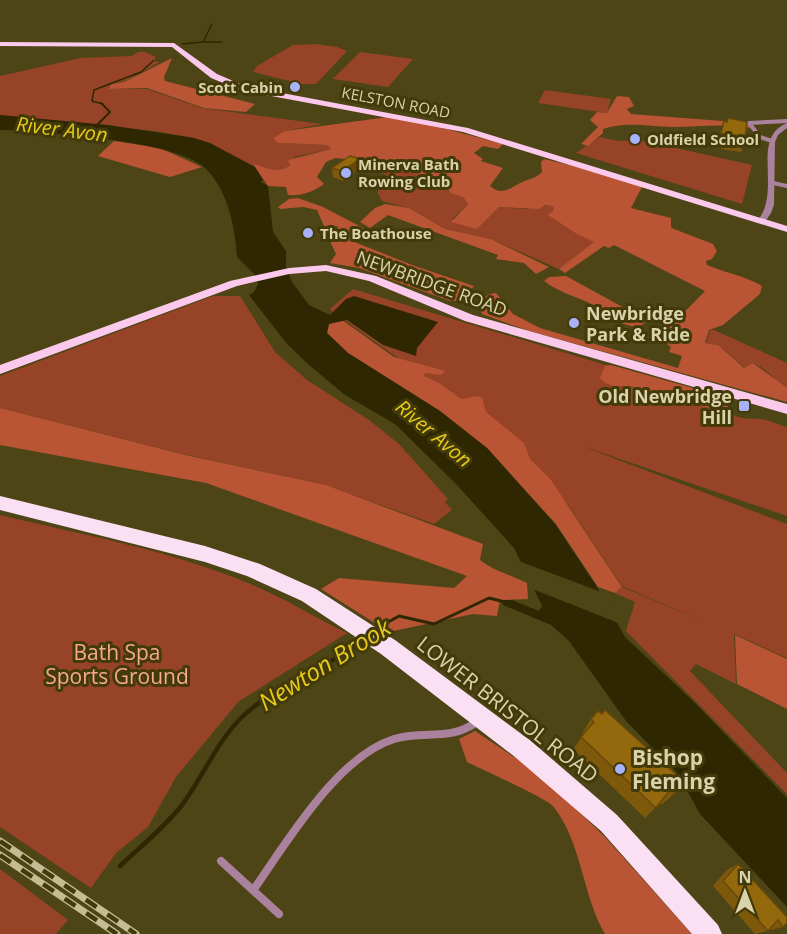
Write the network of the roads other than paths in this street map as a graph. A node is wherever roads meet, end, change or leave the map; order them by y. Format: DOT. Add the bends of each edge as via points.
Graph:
graph roads {
  1 [pos="0,44"];
  2 [pos="787,123"];
  3 [pos="772,141"];
  4 [pos="773,183"];
  5 [pos="787,186"];
  6 [pos="762,220"];
  7 [pos="787,229"];
  8 [pos="0,370"];
  9 [pos="787,409"];
  10 [pos="0,503"];
  11 [pos="482,718"];
  12 [pos="221,861"];
  13 [pos="254,889"];
  14 [pos="279,914"];
  15 [pos="709,934"];
  1 -- 6 [label="main road, KELSTON ROAD" via="174,45 214,76 243,88 465,130"];
  2 -- 3 [label="street"];
  2 -- 3 [label="street" via="748,123 760,137"];
  3 -- 4 [label="street"];
  4 -- 5 [label="street"];
  4 -- 6 [label="street" via="767,216"];
  6 -- 7 [label="main road, KELSTON ROAD"];
  8 -- 9 [label="main road, NEWBRIDGE ROAD" via="234,283 326,268 356,273 469,318"];
  10 -- 11 [label="highway, LOWER BRISTOL ROAD" via="205,554 253,570 309,595 361,628"];
  11 -- 13 [label="street" via="456,736 394,739 359,759 292,836"];
  11 -- 15 [label="highway, LOWER BRISTOL ROAD" via="609,823"];
  12 -- 13 [label="street"];
  13 -- 14 [label="street"];
}
